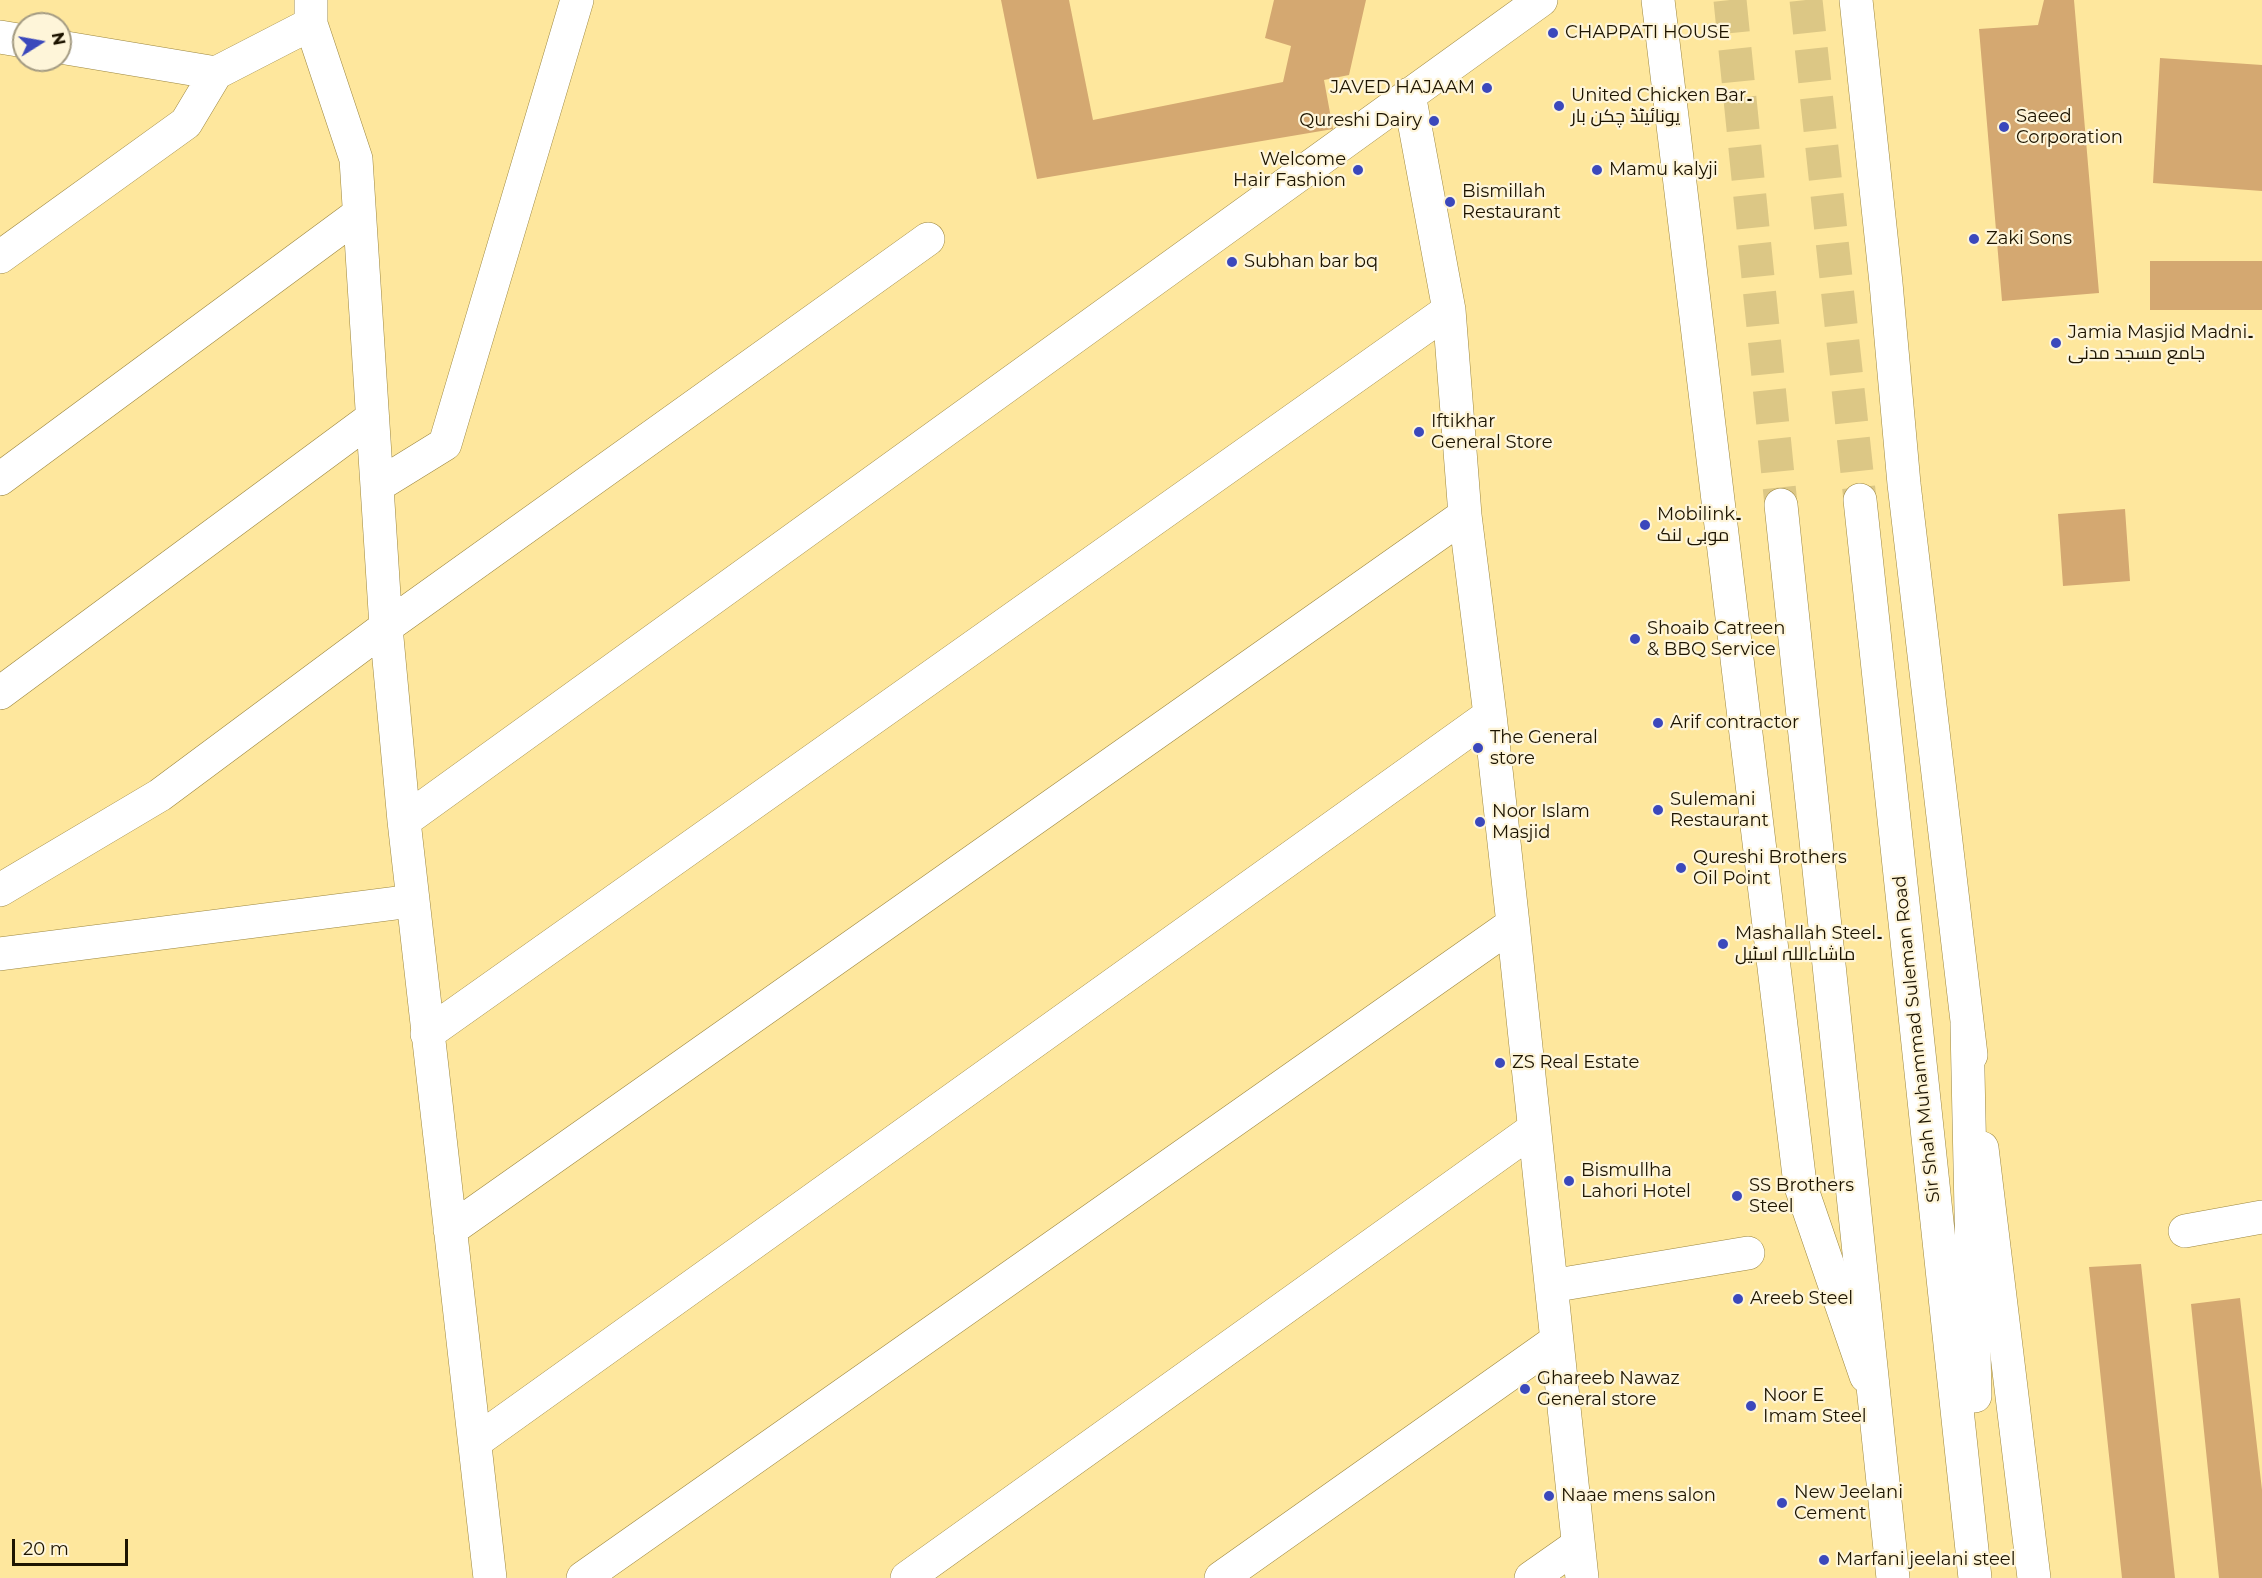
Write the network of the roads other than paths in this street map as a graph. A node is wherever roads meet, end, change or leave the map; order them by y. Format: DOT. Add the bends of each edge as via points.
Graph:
graph roads {
  1 [pos="577,0"];
  2 [pos="1541,0"];
  3 [pos="1658,0"];
  4 [pos="1856,0"];
  5 [pos="311,12"];
  6 [pos="72,49"];
  7 [pos="216,73"];
  8 [pos="1409,94"];
  9 [pos="359,214"];
  10 [pos="928,239"];
  11 [pos="0,257"];
  12 [pos="1449,310"];
  13 [pos="372,418"];
  14 [pos="0,479"];
  15 [pos="377,486"];
  16 [pos="1860,500"];
  17 [pos="1781,505"];
  18 [pos="1465,515"];
  19 [pos="386,627"];
  20 [pos="0,693"];
  21 [pos="1490,715"];
  22 [pos="404,821"];
  23 [pos="0,890"];
  24 [pos="412,902"];
  25 [pos="1513,924"];
  26 [pos="0,954"];
  27 [pos="1967,1026"];
  28 [pos="427,1034"];
  29 [pos="1534,1129"];
  30 [pos="2262,1217"];
  31 [pos="450,1230"];
  32 [pos="2185,1231"];
  33 [pos="1748,1253"];
  34 [pos="1551,1286"];
  35 [pos="1556,1341"];
  36 [pos="1876,1406"];
  37 [pos="475,1442"];
  38 [pos="1578,1545"];
  39 [pos="1974,1572"];
  40 [pos="490,1578"];
  41 [pos="583,1578"];
  42 [pos="907,1578"];
  43 [pos="1221,1578"];
  44 [pos="1531,1578"];
  45 [pos="1582,1578"];
  46 [pos="1893,1578"];
  47 [pos="2034,1578"];
  1 -- 15 [label="main road" via="445,444"];
  2 -- 8 [label="main road"];
  3 -- 36 [label="main road" via="1800,1184"];
  4 -- 27 [label="main road" via="1904,484"];
  5 -- 7 [label="main road"];
  5 -- 9 [label="main road" via="356,159"];
  6 -- 7 [label="main road"];
  7 -- 11 [label="main road" via="186,123"];
  8 -- 12 [label="main road"];
  8 -- 22 [label="main road"];
  9 -- 13 [label="main road"];
  9 -- 14 [label="main road"];
  10 -- 19 [label="main road"];
  12 -- 18 [label="main road"];
  12 -- 28 [label="main road"];
  13 -- 15 [label="main road"];
  13 -- 20 [label="main road"];
  15 -- 19 [label="main road"];
  16 -- 39 [label="main road, Sir Shah Muhammad Suleman Road"];
  17 -- 36 [label="main road"];
  18 -- 21 [label="main road"];
  18 -- 31 [label="main road"];
  19 -- 22 [label="main road"];
  19 -- 23 [label="main road" via="160,795"];
  21 -- 25 [label="main road"];
  21 -- 37 [label="main road"];
  22 -- 24 [label="main road"];
  24 -- 26 [label="main road"];
  24 -- 28 [label="main road"];
  25 -- 29 [label="main road"];
  25 -- 41 [label="main road"];
  27 -- 39 [label="main road" via="1976,1435"];
  27 -- 47 [label="main road"];
  28 -- 31 [label="main road"];
  29 -- 34 [label="main road"];
  29 -- 42 [label="main road"];
  30 -- 32 [label="main road"];
  31 -- 37 [label="main road"];
  33 -- 34 [label="main road"];
  34 -- 35 [label="main road"];
  35 -- 38 [label="main road"];
  35 -- 43 [label="main road"];
  36 -- 46 [label="main road"];
  37 -- 40 [label="main road"];
  38 -- 44 [label="main road"];
  38 -- 45 [label="main road"];
}
